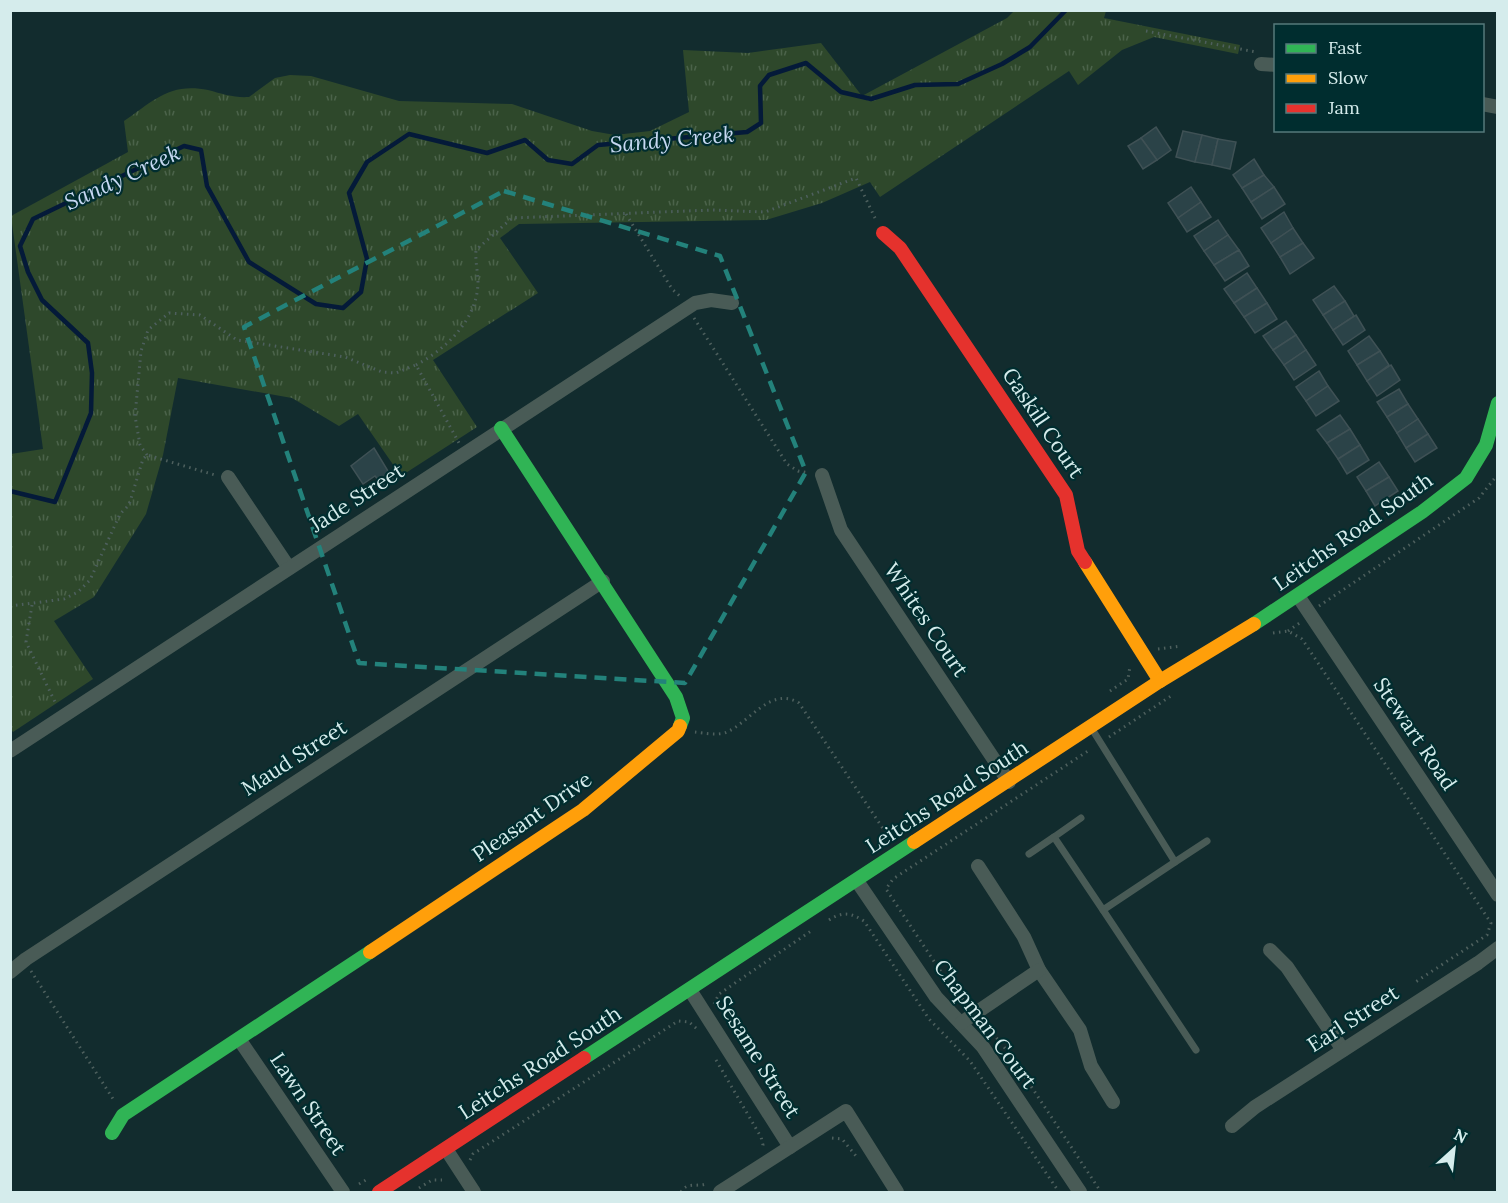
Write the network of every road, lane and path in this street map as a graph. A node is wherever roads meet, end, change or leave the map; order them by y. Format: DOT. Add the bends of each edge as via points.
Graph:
graph roads {
  1 [pos="1146,31"];
  2 [pos="1261,64"];
  3 [pos="1274,65"];
  4 [pos="626,214"];
  5 [pos="883,233"];
  6 [pos="682,298"];
  7 [pos="732,303"];
  8 [pos="691,314"];
  9 [pos="416,365"];
  10 [pos="1497,403"];
  11 [pos="501,428"];
  12 [pos="1492,447"];
  13 [pos="465,453"];
  14 [pos="147,455"];
  15 [pos="1497,474"];
  16 [pos="822,475"];
  17 [pos="228,477"];
  18 [pos="289,568"];
  19 [pos="603,581"];
  20 [pos="1298,596"];
  21 [pos="32,605"];
  22 [pos="10,606"];
  23 [pos="1311,615"];
  24 [pos="1287,631"];
  25 [pos="1266,634"];
  26 [pos="1180,646"];
  27 [pos="1158,649"];
  28 [pos="1160,681"];
  29 [pos="1178,692"];
  30 [pos="62,717"];
  31 [pos="1092,729"];
  32 [pos="678,731"];
  33 [pos="1100,743"];
  34 [pos="10,751"];
  35 [pos="1009,782"];
  36 [pos="1081,818"];
  37 [pos="1054,837"];
  38 [pos="1207,841"];
  39 [pos="899,854"];
  40 [pos="1029,854"];
  41 [pos="1175,862"];
  42 [pos="978,866"];
  43 [pos="857,881"];
  44 [pos="886,889"];
  45 [pos="1497,895"];
  46 [pos="1103,910"];
  47 [pos="826,921"];
  48 [pos="817,928"];
  49 [pos="1497,948"];
  50 [pos="1270,950"];
  51 [pos="26,959"];
  52 [pos="12,967"];
  53 [pos="1039,970"];
  54 [pos="1414,983"];
  55 [pos="690,990"];
  56 [pos="714,1004"];
  57 [pos="961,1023"];
  58 [pos="701,1035"];
  59 [pos="239,1039"];
  60 [pos="1196,1050"];
  61 [pos="1343,1050"];
  62 [pos="716,1060"];
  63 [pos="1113,1102"];
  64 [pos="123,1115"];
  65 [pos="1232,1126"];
  66 [pos="112,1133"];
  67 [pos="824,1140"];
  68 [pos="790,1147"];
  69 [pos="446,1149"];
  70 [pos="756,1151"];
  71 [pos="861,1163"];
  72 [pos="472,1169"];
  73 [pos="442,1180"];
  74 [pos="716,1186"];
  75 [pos="343,1192"];
  76 [pos="379,1192"];
  77 [pos="412,1192"];
  78 [pos="474,1192"];
  79 [pos="681,1192"];
  80 [pos="897,1192"];
  81 [pos="1059,1192"];
  82 [pos="1080,1192"];
  1 -- 2 [label="path" via="1261,52"];
  2 -- 3 [label="street"];
  4 -- 5 [label="path" via="765,212 856,178"];
  4 -- 6 [label="path" via="672,289"];
  4 -- 9 [label="path" via="512,218 476,250 478,285 454,338"];
  5 -- 28 [label="street, Gaskill Court" via="900,248 1066,495 1078,551"];
  7 -- 11 [label="street, Jade Street" via="695,303"];
  8 -- 16 [label="path" via="787,464 798,471"];
  9 -- 13 [label="path"];
  9 -- 14 [label="path" via="396,373 382,372 345,357 237,340 201,315 169,313 148,330 141,351 135,416 140,445"];
  10 -- 12 [label="street, Leitchs Road South"];
  11 -- 13 [label="street, Jade Street"];
  11 -- 19 [label="street"];
  12 -- 20 [label="street, Leitchs Road South" via="1466,478 1422,512"];
  13 -- 18 [label="street, Jade Street"];
  14 -- 17 [label="path"];
  14 -- 21 [label="path" via="129,505 120,514 90,580 64,599"];
  15 -- 23 [label="path" via="1479,498 1320,605"];
  16 -- 35 [label="street, Whites Court" via="841,530"];
  17 -- 18 [label="street"];
  18 -- 30 [label="street, Jade Street"];
  19 -- 32 [label="street" via="676,697 682,718"];
  19 -- 51 [label="street, Maud Street"];
  20 -- 23 [label="street, Stewart Road"];
  20 -- 28 [label="street, Leitchs Road South"];
  21 -- 22 [label="path"];
  21 -- 30 [label="path" via="26,642"];
  23 -- 24 [label="path"];
  23 -- 45 [label="street, Stewart Road"];
  24 -- 25 [label="path"];
  24 -- 54 [label="path" via="1302,639 1491,922 1487,935"];
  26 -- 27 [label="path"];
  28 -- 31 [label="street, Leitchs Road South"];
  29 -- 33 [label="path"];
  30 -- 34 [label="street, Jade Street"];
  31 -- 33 [label="lane"];
  31 -- 35 [label="street, Leitchs Road South"];
  32 -- 39 [label="path" via="726,733 776,698 791,698 799,703"];
  32 -- 59 [label="street, Pleasant Drive" via="583,810"];
  33 -- 41 [label="lane"];
  33 -- 44 [label="path" via="893,879"];
  35 -- 39 [label="street, Leitchs Road South"];
  36 -- 37 [label="lane"];
  37 -- 40 [label="lane"];
  37 -- 46 [label="lane"];
  38 -- 41 [label="lane"];
  39 -- 43 [label="street, Leitchs Road South"];
  41 -- 46 [label="lane"];
  42 -- 53 [label="street" via="1024,937"];
  43 -- 55 [label="street, Leitchs Road South"];
  43 -- 57 [label="street, Chapman Court" via="936,997"];
  46 -- 60 [label="lane"];
  47 -- 81 [label="path" via="851,913 864,921 929,1019 970,1061"];
  48 -- 56 [label="path" via="719,994"];
  49 -- 61 [label="street, Earl Street"];
  50 -- 61 [label="street" via="1287,967"];
  51 -- 52 [label="street, Maud Street"];
  51 -- 64 [label="path"];
  53 -- 57 [label="street"];
  53 -- 63 [label="street" via="1080,1030 1091,1066"];
  55 -- 68 [label="street, Sesame Street"];
  55 -- 69 [label="street, Leitchs Road South"];
  57 -- 82 [label="street, Chapman Court" via="982,1047"];
  58 -- 72 [label="path" via="689,1022 678,1021 473,1154 469,1162"];
  59 -- 64 [label="street, Pleasant Drive"];
  59 -- 75 [label="street, Lawn Street"];
  61 -- 65 [label="street, Earl Street"];
  62 -- 70 [label="path" via="761,1137 763,1145"];
  64 -- 66 [label="street, Pleasant Drive"];
  67 -- 71 [label="path" via="842,1139"];
  68 -- 74 [label="street"];
  68 -- 80 [label="street" via="846,1112"];
  69 -- 76 [label="street, Leitchs Road South"];
  69 -- 78 [label="street"];
  73 -- 77 [label="path" via="432,1180"];
  74 -- 79 [label="path" via="695,1184"];
}
